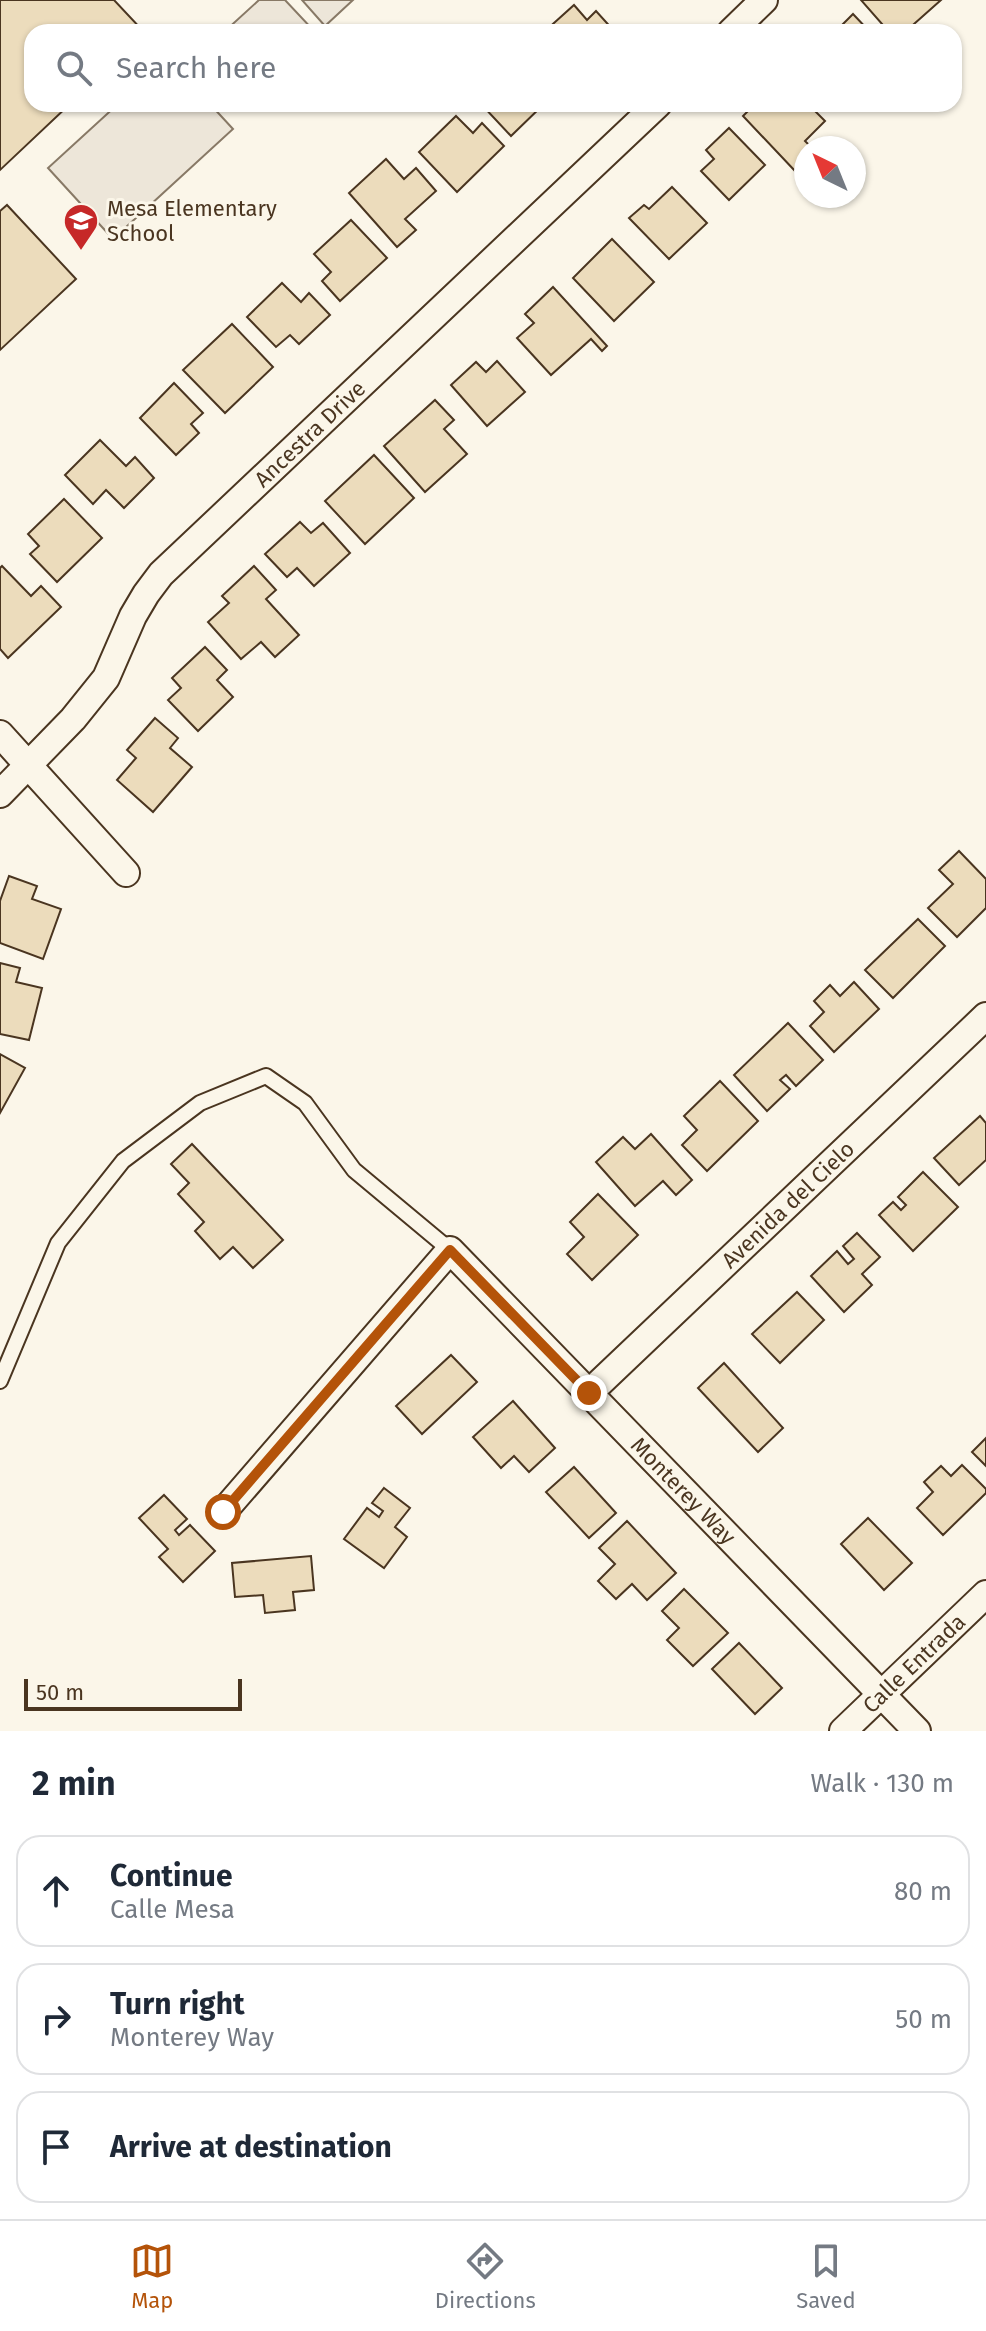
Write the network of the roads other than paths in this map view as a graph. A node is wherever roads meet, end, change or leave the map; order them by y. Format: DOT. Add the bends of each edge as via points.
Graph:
graph roads {
  1 [pos="764,0"];
  2 [pos="739,24"];
  3 [pos="650,112"];
  4 [pos="0,734"];
  5 [pos="28,765"];
  6 [pos="0,794"];
  7 [pos="126,873"];
  8 [pos="986,1016"];
  9 [pos="450,1250"];
  10 [pos="0,1381"];
  11 [pos="589,1393"];
  12 [pos="223,1512"];
  13 [pos="986,1594"];
  14 [pos="880,1693"];
  15 [pos="843,1731"];
  16 [pos="917,1731"];
  1 -- 2 [label="street"];
  3 -- 5 [label="street, Ancestra Drive" via="161,574 133,616 106,678"];
  4 -- 5 [label="street"];
  5 -- 6 [label="street, Ancestra Drive"];
  5 -- 7 [label="street"];
  8 -- 11 [label="street, Avenida del Cielo"];
  9 -- 10 [label="lane" via="354,1170 305,1103 266,1076 200,1103 123,1161 58,1243"];
  9 -- 11 [label="street, Monterey Way"];
  9 -- 12 [label="street"];
  11 -- 14 [label="street, Monterey Way"];
  13 -- 14 [label="street, Calle Entrada"];
  14 -- 15 [label="street, Calle Entrada"];
  14 -- 16 [label="street, Monterey Way"];
}
